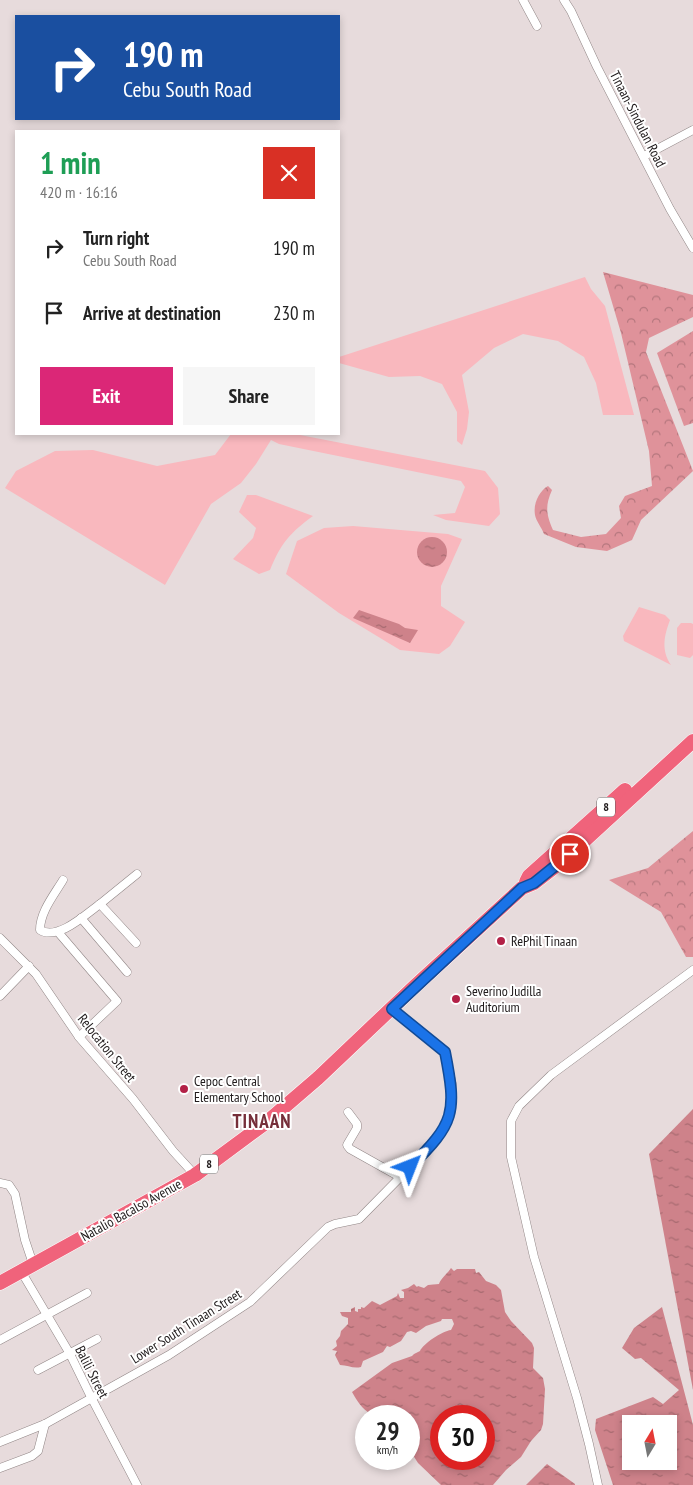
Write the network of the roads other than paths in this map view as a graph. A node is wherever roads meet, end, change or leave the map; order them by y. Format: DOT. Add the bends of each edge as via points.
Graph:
graph roads {
  1 [pos="523,0"];
  2 [pos="564,0"];
  3 [pos="537,26"];
  4 [pos="693,130"];
  5 [pos="644,156"];
  6 [pos="693,248"];
  7 [pos="693,729"];
  8 [pos="693,741"];
  9 [pos="137,874"];
  10 [pos="63,880"];
  11 [pos="522,888"];
  12 [pos="100,904"];
  13 [pos="81,918"];
  14 [pos="58,932"];
  15 [pos="0,938"];
  16 [pos="136,944"];
  17 [pos="29,966"];
  18 [pos="693,970"];
  19 [pos="127,972"];
  20 [pos="0,996"];
  21 [pos="392,1009"];
  22 [pos="79,1037"];
  23 [pos="348,1112"];
  24 [pos="195,1175"];
  25 [pos="400,1177"];
  26 [pos="0,1183"];
  27 [pos="27,1267"];
  28 [pos="0,1283"];
  29 [pos="87,1294"];
  30 [pos="47,1316"];
  31 [pos="97,1338"];
  32 [pos="0,1340"];
  33 [pos="70,1354"];
  34 [pos="38,1370"];
  35 [pos="90,1397"];
  36 [pos="44,1424"];
  37 [pos="0,1442"];
  38 [pos="0,1468"];
  39 [pos="137,1485"];
  40 [pos="598,1485"];
  1 -- 3 [label="street"];
  2 -- 5 [label="street, Tinaan-Sindulan Road"];
  4 -- 5 [label="street"];
  5 -- 6 [label="street, Tinaan-Sindulan Road"];
  7 -- 11 [label="highway, 8" via="528,876"];
  8 -- 11 [label="highway, 8" via="561,862"];
  9 -- 12 [label="street"];
  10 -- 14 [label="street" via="40,922 40,930 46,934"];
  11 -- 21 [label="highway, 8"];
  12 -- 13 [label="street"];
  12 -- 16 [label="street"];
  13 -- 14 [label="street"];
  13 -- 19 [label="street"];
  14 -- 22 [label="street" via="117,1001"];
  15 -- 17 [label="street, Relocation Street"];
  17 -- 20 [label="street"];
  17 -- 22 [label="street, Relocation Street"];
  18 -- 40 [label="street" via="551,1075 519,1106 511,1122 511,1157 534,1257 590,1444"];
  21 -- 24 [label="highway, Natalio Bacalso Avenue / 8" via="268,1121"];
  21 -- 25 [label="street, Lower South Tinaan Street" via="445,1052 452,1084 452,1102 445,1127"];
  22 -- 24 [label="street, Relocation Street"];
  23 -- 25 [label="street" via="357,1124 347,1145 350,1150"];
  24 -- 27 [label="highway, Natalio Bacalso Avenue / 8"];
  25 -- 35 [label="street, Lower South Tinaan Street" via="360,1219 328,1227 250,1302 169,1355"];
  26 -- 27 [label="street, Balili Street" via="9,1186 15,1194"];
  27 -- 28 [label="highway, Natalio Bacalso Avenue / 8"];
  27 -- 30 [label="street, Balili Street"];
  29 -- 30 [label="street"];
  30 -- 32 [label="street"];
  30 -- 33 [label="street, Balili Street"];
  31 -- 33 [label="street"];
  33 -- 34 [label="street"];
  33 -- 35 [label="street, Balili Street"];
  35 -- 36 [label="street, Lower South Tinaan Street"];
  35 -- 39 [label="street, Balili Street"];
  36 -- 37 [label="street, Lower South Tinaan Street"];
  36 -- 38 [label="street" via="38,1451"];
}
